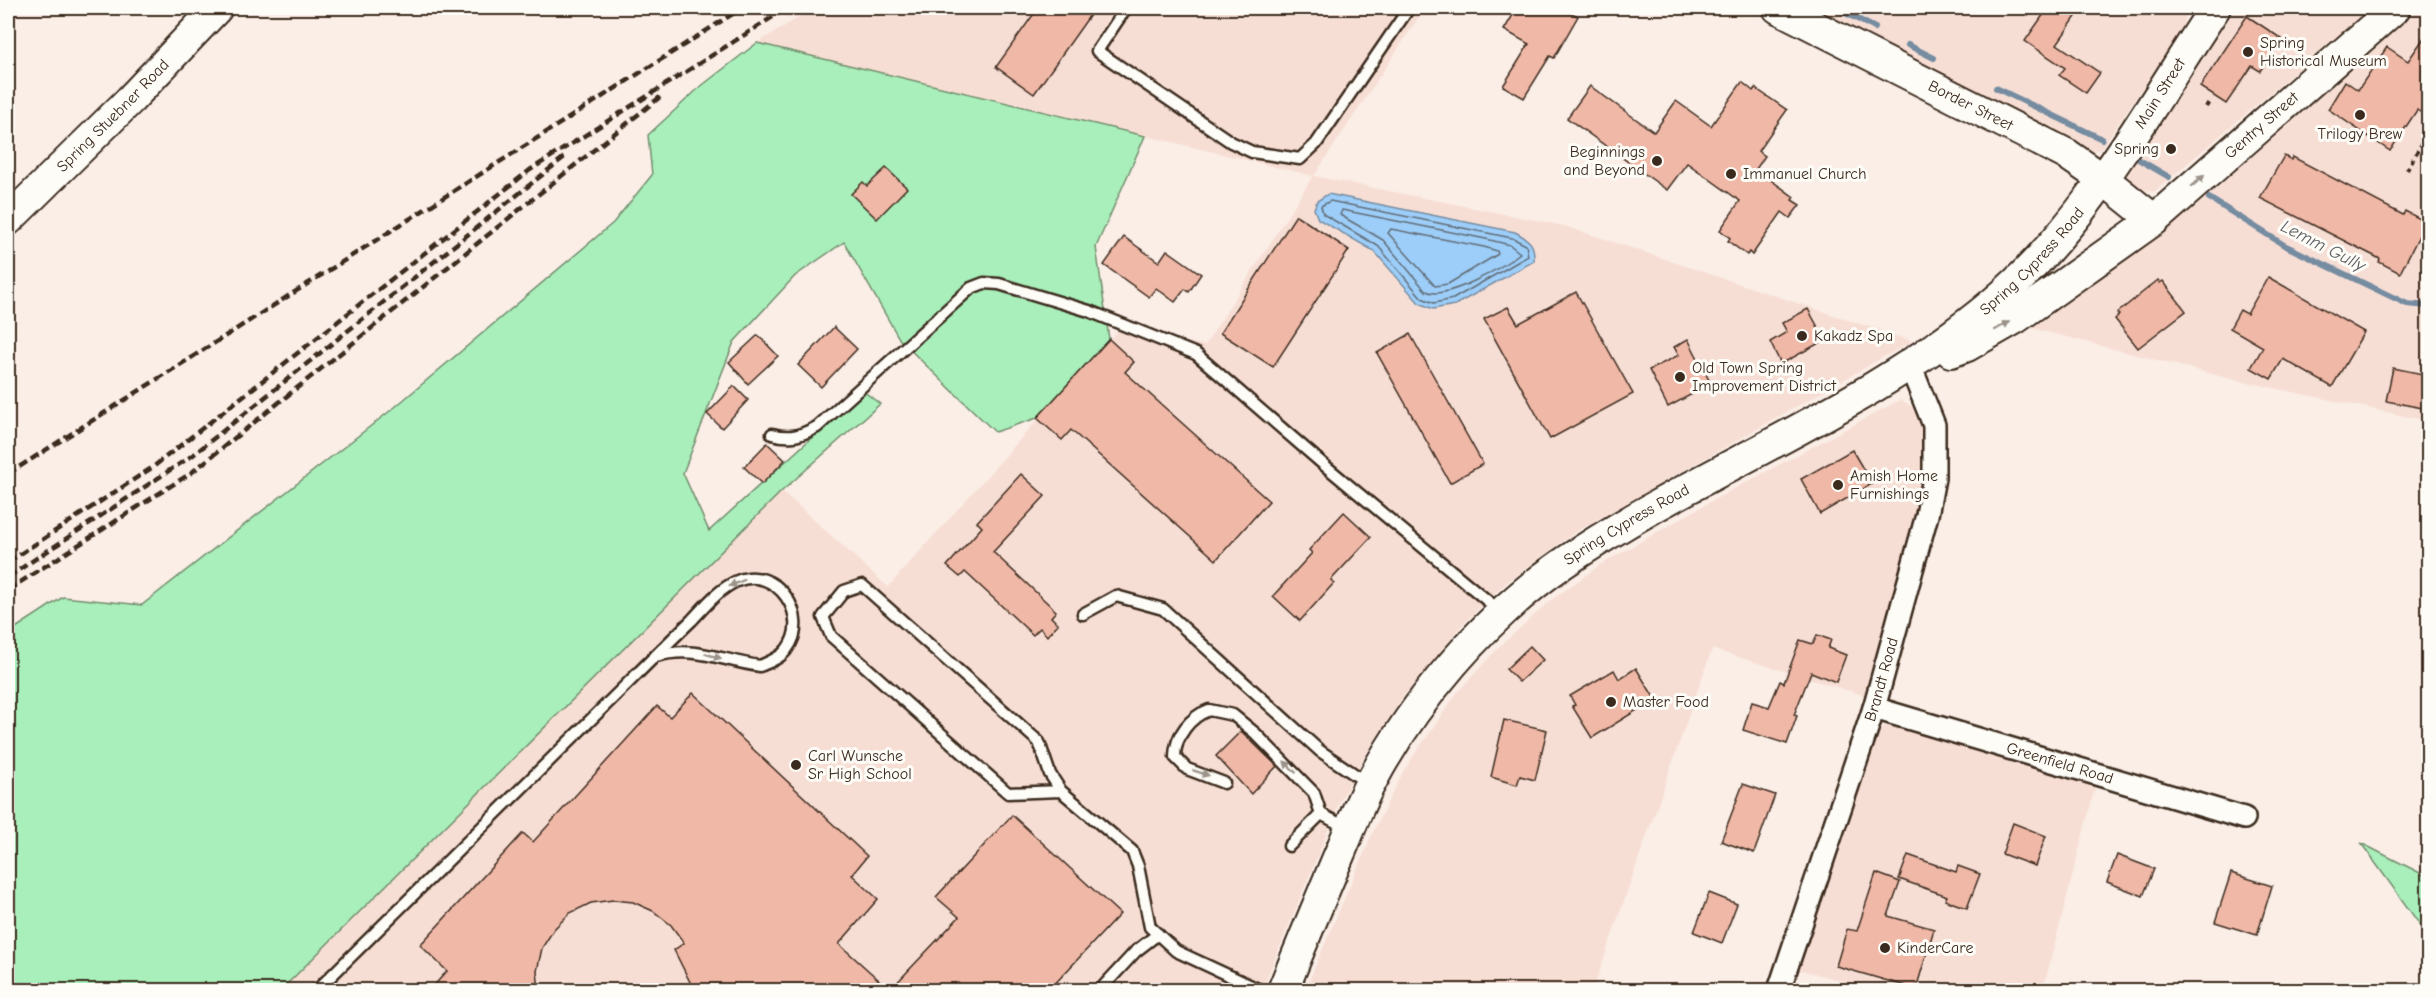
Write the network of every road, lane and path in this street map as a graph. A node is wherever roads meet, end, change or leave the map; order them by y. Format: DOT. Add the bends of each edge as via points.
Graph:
graph roads {
  1 [pos="217,8"];
  2 [pos="1126,8"];
  3 [pos="1408,8"];
  4 [pos="1778,8"];
  5 [pos="2213,8"];
  6 [pos="2394,8"];
  7 [pos="2209,102"];
  8 [pos="2206,107"];
  9 [pos="2423,141"];
  10 [pos="2407,170"];
  11 [pos="2103,179"];
  12 [pos="8,220"];
  13 [pos="2154,220"];
  14 [pos="1910,364"];
  15 [pos="772,434"];
  16 [pos="1502,612"];
  17 [pos="1083,614"];
  18 [pos="656,656"];
  19 [pos="1874,708"];
  20 [pos="1224,783"];
  21 [pos="1369,784"];
  22 [pos="1061,791"];
  23 [pos="1321,814"];
  24 [pos="2244,818"];
  25 [pos="1350,830"];
  26 [pos="1289,846"];
  27 [pos="1158,934"];
  28 [pos="317,990"];
  29 [pos="1100,990"];
  30 [pos="1260,990"];
  31 [pos="1283,990"];
  32 [pos="1779,990"];
  1 -- 12 [label="main road, Spring Stuebner Road"];
  2 -- 3 [label="lane" via="1096,51 1231,142 1252,152 1300,159 1316,144"];
  4 -- 11 [label="main road, Border Street" via="2068,155"];
  5 -- 11 [label="main road, Main Street"];
  13 -- 6 [label="main road, Gentry Street, one-way"];
  7 -- 8 [label="path"];
  9 -- 10 [label="path"];
  11 -- 13 [label="main road, Border Street"];
  11 -- 14 [label="main road, Spring Cypress Road" via="2028,271 1962,329"];
  14 -- 13 [label="main road, Gentry Street, one-way" via="1967,346 2016,318"];
  14 -- 16 [label="main road, Spring Cypress Road" via="1610,534 1562,564"];
  14 -- 19 [label="street, Brandt Road" via="1934,425 1934,478"];
  15 -- 16 [label="lane" via="786,438 817,427 970,288 984,283 999,284 1089,311 1196,354"];
  16 -- 21 [label="main road, Spring Cypress Road" via="1436,685"];
  17 -- 21 [label="lane" via="1116,596 1163,609 1320,751"];
  18 -- 18 [label="lane, one-way" via="676,650 698,651 760,666 787,650 796,629 794,612 786,594 771,581 737,581 720,592"];
  18 -- 28 [label="lane"];
  19 -- 24 [label="street, Greenfield Road"];
  19 -- 32 [label="street, Brandt Road"];
  23 -- 20 [label="lane, one-way" via="1314,793 1255,733 1233,715 1209,710 1186,726 1175,747 1175,757 1187,769"];
  21 -- 25 [label="main road, Spring Cypress Road"];
  22 -- 22 [label="lane" via="1050,774 1039,742 862,585 844,591 823,617 831,636 1008,793"];
  22 -- 27 [label="lane" via="1132,851 1150,927"];
  23 -- 25 [label="lane"];
  23 -- 26 [label="lane"];
  25 -- 31 [label="main road, Spring Cypress Road"];
  27 -- 29 [label="lane" via="1136,951"];
  27 -- 30 [label="lane" via="1176,951"];
}
